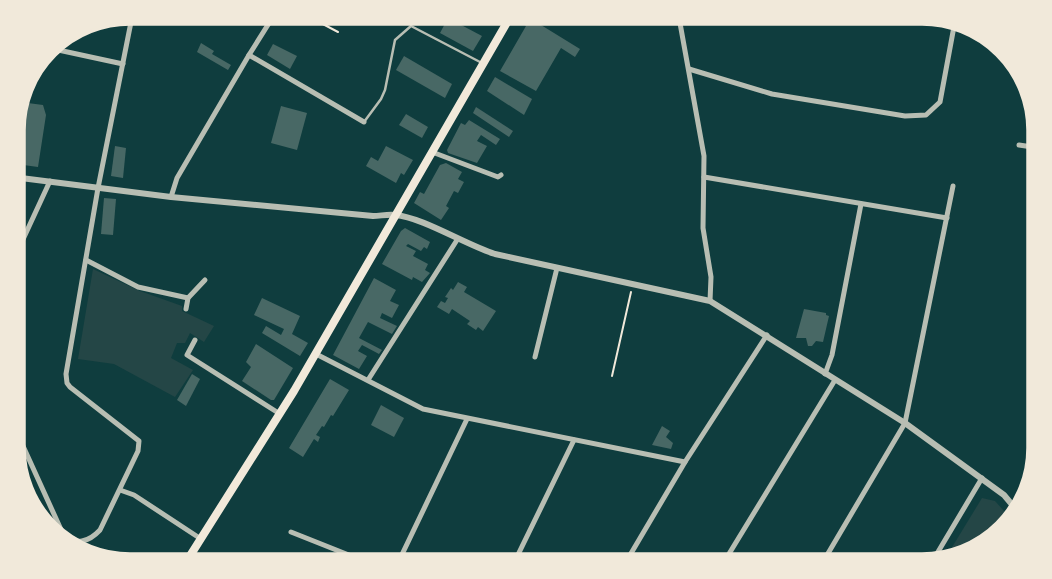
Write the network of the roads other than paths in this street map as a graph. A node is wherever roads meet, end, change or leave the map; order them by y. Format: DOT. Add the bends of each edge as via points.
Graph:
graph roads {
  1 [pos="130,24"];
  2 [pos="268,24"];
  3 [pos="506,24"];
  4 [pos="680,24"];
  5 [pos="952,29"];
  6 [pos="61,51"];
  7 [pos="249,55"];
  8 [pos="483,63"];
  9 [pos="122,64"];
  10 [pos="689,69"];
  11 [pos="364,122"];
  12 [pos="1019,145"];
  13 [pos="1027,146"];
  14 [pos="432,152"];
  15 [pos="501,175"];
  16 [pos="705,177"];
  17 [pos="24,178"];
  18 [pos="50,181"];
  19 [pos="953,186"];
  20 [pos="98,188"];
  21 [pos="171,197"];
  22 [pos="861,204"];
  23 [pos="396,215"];
  24 [pos="947,218"];
  25 [pos="24,237"];
  26 [pos="457,240"];
  27 [pos="86,260"];
  28 [pos="557,268"];
  29 [pos="205,280"];
  30 [pos="188,298"];
  31 [pos="710,301"];
  32 [pos="186,309"];
  33 [pos="766,335"];
  34 [pos="195,340"];
  35 [pos="316,354"];
  36 [pos="536,357"];
  37 [pos="825,374"];
  38 [pos="368,380"];
  39 [pos="835,380"];
  40 [pos="280,414"];
  41 [pos="467,419"];
  42 [pos="905,423"];
  43 [pos="574,440"];
  44 [pos="24,448"];
  45 [pos="685,462"];
  46 [pos="982,478"];
  47 [pos="120,490"];
  48 [pos="1012,503"];
  49 [pos="60,527"];
  50 [pos="291,532"];
  51 [pos="201,539"];
  52 [pos="81,542"];
  53 [pos="937,553"];
  54 [pos="191,554"];
  55 [pos="346,554"];
  56 [pos="402,554"];
  57 [pos="518,554"];
  58 [pos="631,554"];
  59 [pos="729,554"];
  60 [pos="827,554"];
  1 -- 9 [label="street"];
  2 -- 7 [label="street"];
  3 -- 8 [label="highway"];
  4 -- 10 [label="street"];
  5 -- 10 [label="street" via="940,102 926,115 905,116 772,94"];
  6 -- 9 [label="street"];
  7 -- 11 [label="street"];
  7 -- 21 [label="street" via="177,178"];
  8 -- 11 [label="lane" via="411,26 395,40 385,90"];
  8 -- 14 [label="highway"];
  9 -- 20 [label="street"];
  10 -- 16 [label="street"];
  12 -- 13 [label="street"];
  14 -- 15 [label="street"];
  14 -- 23 [label="highway"];
  16 -- 22 [label="street"];
  16 -- 31 [label="street" via="703,228"];
  17 -- 18 [label="street"];
  18 -- 20 [label="street"];
  18 -- 25 [label="street"];
  19 -- 24 [label="street"];
  20 -- 21 [label="street"];
  20 -- 27 [label="street"];
  21 -- 23 [label="street"];
  22 -- 24 [label="street"];
  22 -- 37 [label="street"];
  23 -- 26 [label="street"];
  23 -- 35 [label="highway"];
  24 -- 42 [label="street"];
  26 -- 28 [label="street"];
  26 -- 38 [label="street"];
  27 -- 30 [label="street" via="138,287"];
  27 -- 47 [label="street" via="66,383 139,441"];
  28 -- 31 [label="street"];
  28 -- 36 [label="street"];
  29 -- 30 [label="street"];
  30 -- 32 [label="street"];
  31 -- 33 [label="street"];
  33 -- 37 [label="street"];
  33 -- 45 [label="street"];
  34 -- 40 [label="street" via="187,355"];
  35 -- 38 [label="street"];
  35 -- 40 [label="highway"];
  37 -- 39 [label="street"];
  38 -- 41 [label="street" via="423,409"];
  39 -- 42 [label="street"];
  39 -- 59 [label="street"];
  40 -- 51 [label="highway"];
  41 -- 43 [label="street"];
  41 -- 56 [label="street"];
  42 -- 46 [label="street"];
  42 -- 60 [label="street"];
  43 -- 45 [label="street"];
  43 -- 57 [label="street"];
  44 -- 49 [label="street"];
  45 -- 58 [label="street"];
  46 -- 48 [label="street"];
  46 -- 53 [label="street"];
  47 -- 51 [label="street"];
  47 -- 52 [label="street" via="100,530"];
  50 -- 55 [label="street"];
  51 -- 54 [label="highway"];
}
